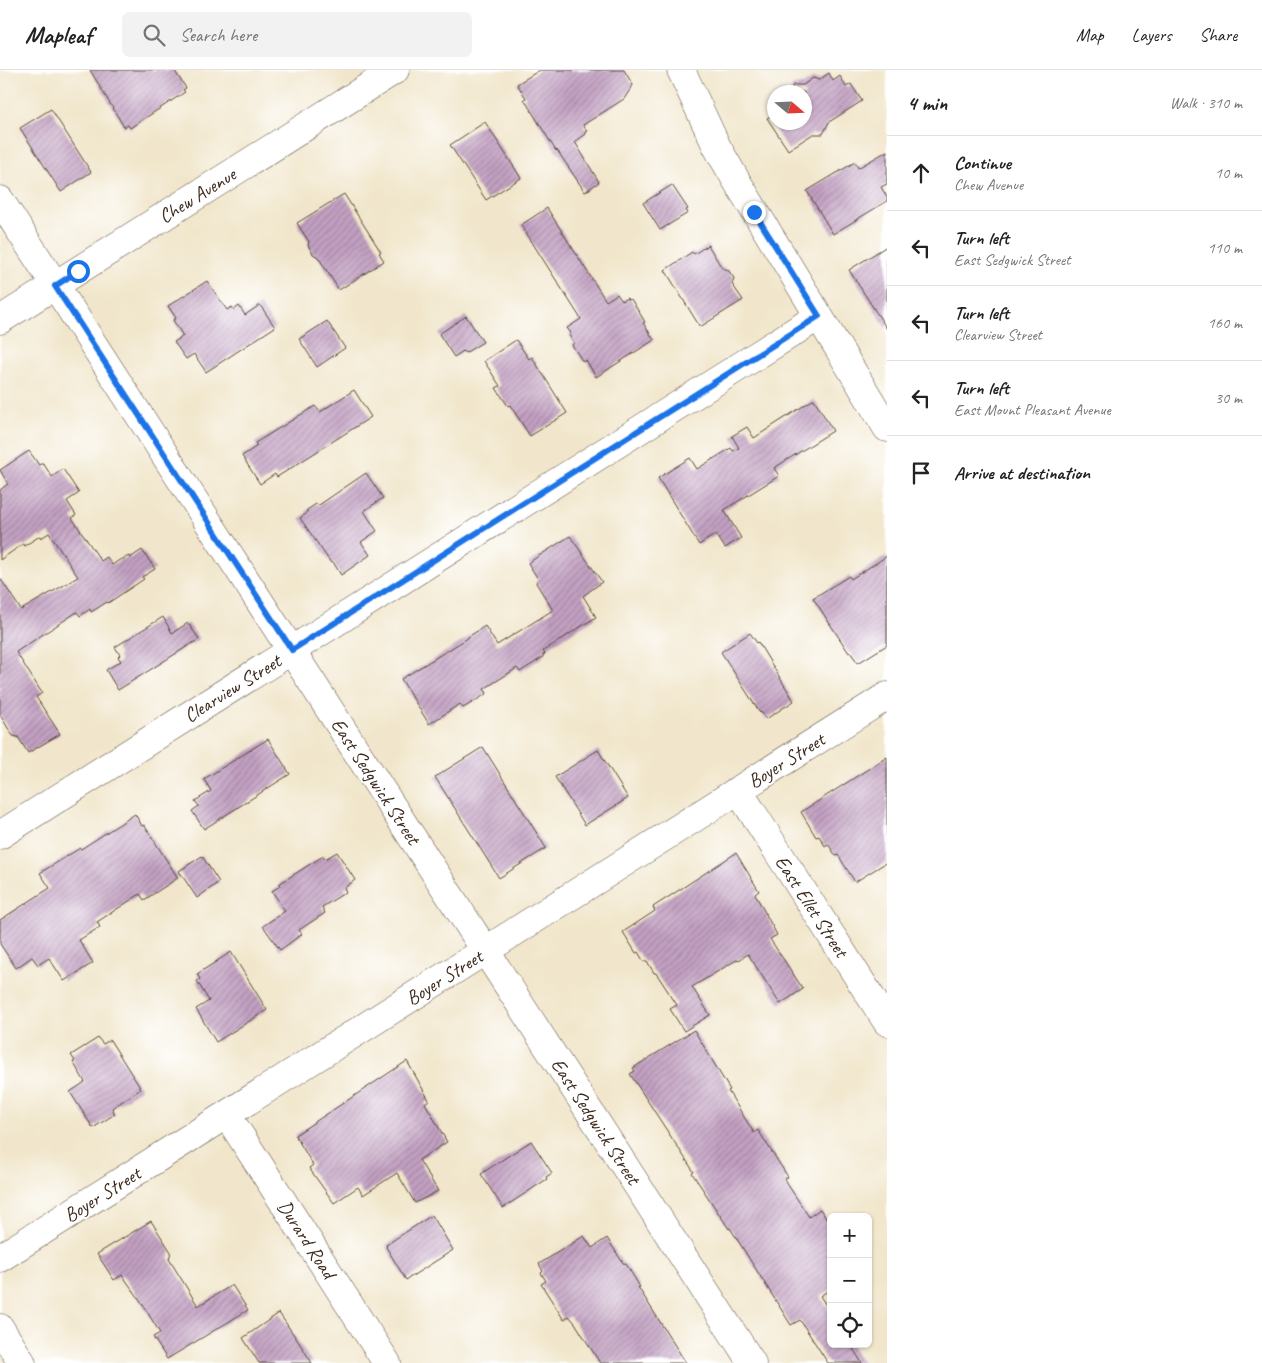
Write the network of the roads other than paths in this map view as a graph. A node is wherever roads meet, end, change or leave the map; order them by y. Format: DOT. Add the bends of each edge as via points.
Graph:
graph roads {
  1 [pos="395,70"];
  2 [pos="681,70"];
  3 [pos="0,200"];
  4 [pos="55,286"];
  5 [pos="819,316"];
  6 [pos="0,320"];
  7 [pos="887,428"];
  8 [pos="292,650"];
  9 [pos="887,696"];
  10 [pos="738,790"];
  11 [pos="0,835"];
  12 [pos="485,950"];
  13 [pos="887,1022"];
  14 [pos="227,1115"];
  15 [pos="0,1258"];
  16 [pos="0,1328"];
  17 [pos="22,1363"];
  18 [pos="387,1363"];
  19 [pos="752,1363"];
  1 -- 4 [label="street, Chew Avenue"];
  2 -- 5 [label="street" via="717,147"];
  3 -- 4 [label="street, East Sedgwick Street"];
  4 -- 6 [label="street, Chew Avenue"];
  4 -- 8 [label="street, East Sedgwick Street"];
  5 -- 7 [label="street"];
  5 -- 8 [label="street, Clearview Street"];
  8 -- 11 [label="street, Clearview Street"];
  8 -- 12 [label="street, East Sedgwick Street"];
  9 -- 10 [label="street, Boyer Street"];
  10 -- 12 [label="street, Boyer Street"];
  10 -- 13 [label="street, East Ellet Street"];
  12 -- 14 [label="street, Boyer Street"];
  12 -- 19 [label="street, East Sedgwick Street"];
  14 -- 15 [label="street, Boyer Street"];
  14 -- 18 [label="street, Durard Road"];
  16 -- 17 [label="street"];
}
